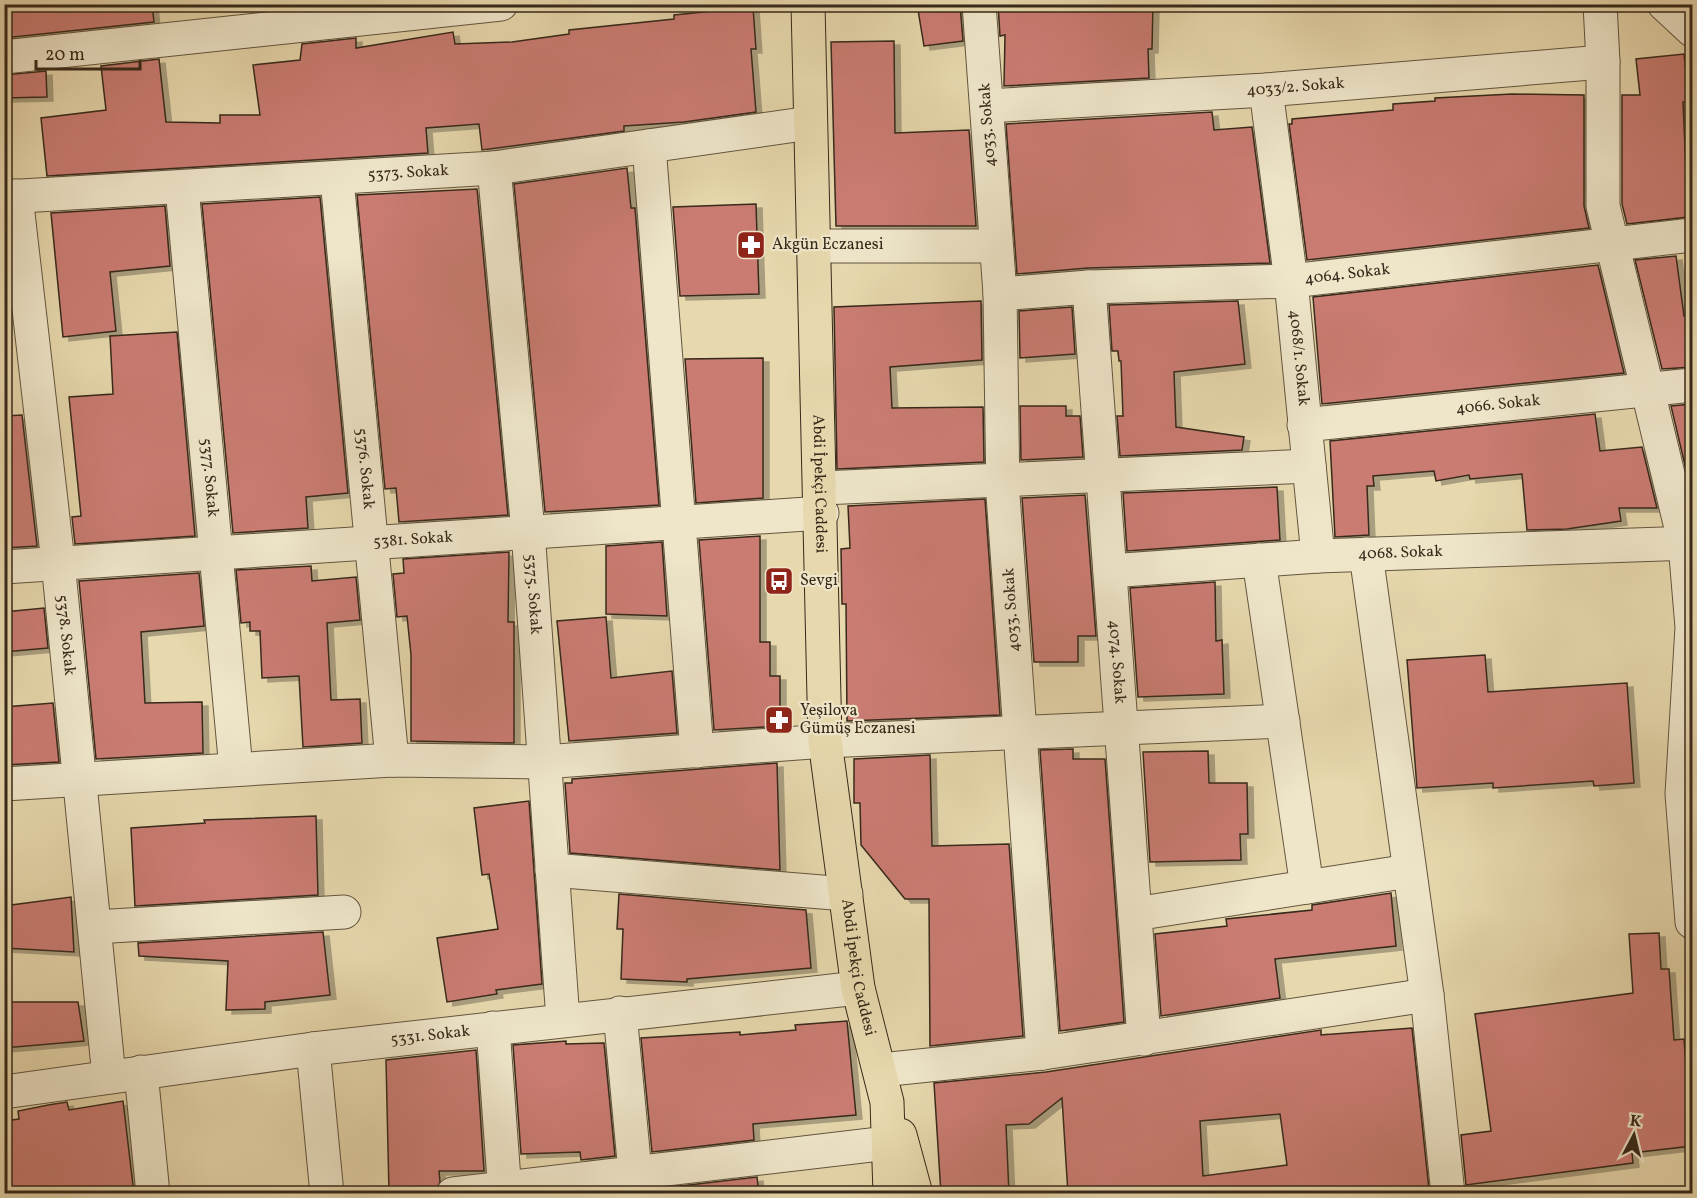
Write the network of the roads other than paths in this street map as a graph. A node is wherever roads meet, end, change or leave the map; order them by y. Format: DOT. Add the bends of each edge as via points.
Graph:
graph roads {
  1 [pos="501,4"];
  2 [pos="808,4"];
  3 [pos="979,4"];
  4 [pos="1600,4"];
  5 [pos="4,57"];
  6 [pos="1603,63"];
  7 [pos="1266,90"];
  8 [pos="987,106"];
  9 [pos="810,123"];
  10 [pos="649,146"];
  11 [pos="494,168"];
  12 [pos="337,179"];
  13 [pos="182,188"];
  14 [pos="10,197"];
  15 [pos="1692,236"];
  16 [pos="1613,245"];
  17 [pos="815,246"];
  18 [pos="995,246"];
  19 [pos="1291,281"];
  20 [pos="1089,287"];
  21 [pos="1000,294"];
  22 [pos="1692,385"];
  23 [pos="1648,388"];
  24 [pos="1304,425"];
  25 [pos="1309,466"];
  26 [pos="1102,473"];
  27 [pos="1003,480"];
  28 [pos="822,501"];
  29 [pos="678,522"];
  30 [pos="528,531"];
  31 [pos="372,542"];
  32 [pos="1689,543"];
  33 [pos="214,553"];
  34 [pos="1366,554"];
  35 [pos="1318,556"];
  36 [pos="1259,560"];
  37 [pos="58,562"];
  38 [pos="4,567"];
  39 [pos="1110,571"];
  40 [pos="1692,627"];
  41 [pos="1282,721"];
  42 [pos="1121,729"];
  43 [pos="1021,733"];
  44 [pos="825,741"];
  45 [pos="697,751"];
  46 [pos="392,760"];
  47 [pos="544,762"];
  48 [pos="236,769"];
  49 [pos="81,778"];
  50 [pos="4,784"];
  51 [pos="1687,793"];
  52 [pos="552,870"];
  53 [pos="1409,871"];
  54 [pos="1307,887"];
  55 [pos="846,894"];
  56 [pos="344,912"];
  57 [pos="1135,914"];
  58 [pos="1692,922"];
  59 [pos="95,927"];
  60 [pos="858,988"];
  61 [pos="1427,995"];
  62 [pos="620,1013"];
  63 [pos="563,1020"];
  64 [pos="493,1028"];
  65 [pos="1144,1039"];
  66 [pos="313,1049"];
  67 [pos="1043,1053"];
  68 [pos="880,1070"];
  69 [pos="141,1072"];
  70 [pos="109,1077"];
  71 [pos="4,1092"];
  72 [pos="887,1102"];
  73 [pos="888,1143"];
  74 [pos="636,1183"];
  75 [pos="505,1191"];
  76 [pos="153,1194"];
  77 [pos="327,1194"];
  78 [pos="453,1194"];
  79 [pos="890,1194"];
  80 [pos="916,1194"];
  81 [pos="1448,1194"];
  1 -- 5 [label="street"];
  2 -- 9 [label="main road, Abdi İpekçi Caddesi"];
  3 -- 8 [label="street, 4033. Sokak"];
  4 -- 6 [label="street"];
  6 -- 7 [label="street, 4033/2. Sokak"];
  6 -- 16 [label="street" via="1603,206"];
  7 -- 8 [label="street, 4033/2. Sokak"];
  7 -- 19 [label="street, 4068/1. Sokak"];
  8 -- 18 [label="street, 4033. Sokak"];
  9 -- 10 [label="street, 5373. Sokak"];
  9 -- 17 [label="main road, Abdi İpekçi Caddesi"];
  10 -- 11 [label="street, 5373. Sokak"];
  10 -- 29 [label="street"];
  11 -- 12 [label="street, 5373. Sokak"];
  11 -- 30 [label="street, 5375. Sokak"];
  12 -- 13 [label="street, 5373. Sokak"];
  12 -- 31 [label="street, 5376. Sokak"];
  13 -- 14 [label="street, 5373. Sokak"];
  13 -- 33 [label="street, 5377. Sokak"];
  14 -- 37 [label="street, 5378. Sokak"];
  15 -- 16 [label="street, 4064. Sokak"];
  16 -- 19 [label="street, 4064. Sokak"];
  16 -- 23 [label="street"];
  17 -- 18 [label="street"];
  17 -- 28 [label="main road, Abdi İpekçi Caddesi"];
  18 -- 21 [label="street, 4033. Sokak"];
  19 -- 20 [label="street, 4064. Sokak"];
  19 -- 24 [label="street, 4068/1. Sokak"];
  20 -- 21 [label="street, 4064. Sokak"];
  20 -- 26 [label="street, 4074. Sokak"];
  21 -- 27 [label="street, 4033. Sokak"];
  22 -- 23 [label="street, 4066. Sokak"];
  23 -- 24 [label="street, 4066. Sokak"];
  23 -- 32 [label="street"];
  24 -- 25 [label="street, 4068/1. Sokak"];
  25 -- 26 [label="street, 5381. Sokak"];
  25 -- 35 [label="street, 4068/1. Sokak"];
  26 -- 27 [label="street, 5381. Sokak"];
  26 -- 39 [label="street, 4074. Sokak"];
  27 -- 28 [label="street, 5381. Sokak"];
  27 -- 43 [label="street, 4033. Sokak"];
  28 -- 29 [label="street, 5381. Sokak"];
  28 -- 44 [label="main road, Abdi İpekçi Caddesi"];
  29 -- 30 [label="street, 5381. Sokak"];
  29 -- 45 [label="street"];
  30 -- 31 [label="street, 5381. Sokak"];
  30 -- 47 [label="street, 5375. Sokak"];
  31 -- 33 [label="street, 5381. Sokak"];
  31 -- 46 [label="street, 5376. Sokak"];
  32 -- 34 [label="street, 4068. Sokak"];
  32 -- 40 [label="street"];
  33 -- 37 [label="street, 5381. Sokak"];
  33 -- 48 [label="street, 5377. Sokak"];
  34 -- 35 [label="street, 4068. Sokak"];
  34 -- 53 [label="street"];
  35 -- 36 [label="street, 4068. Sokak"];
  36 -- 39 [label="street, 4068. Sokak"];
  36 -- 41 [label="street"];
  37 -- 38 [label="street, 5381. Sokak"];
  37 -- 49 [label="street, 5378. Sokak"];
  39 -- 42 [label="street, 4074. Sokak"];
  40 -- 51 [label="street"];
  41 -- 42 [label="street"];
  41 -- 54 [label="street"];
  42 -- 43 [label="street"];
  42 -- 57 [label="street, 4074. Sokak"];
  43 -- 44 [label="street"];
  43 -- 67 [label="street, 4033. Sokak"];
  44 -- 45 [label="street"];
  44 -- 55 [label="main road, Abdi İpekçi Caddesi"];
  45 -- 47 [label="street"];
  46 -- 47 [label="street"];
  46 -- 48 [label="street"];
  47 -- 52 [label="street, 5375. Sokak"];
  48 -- 49 [label="street"];
  49 -- 50 [label="street"];
  49 -- 59 [label="street, 5378. Sokak"];
  51 -- 58 [label="street"];
  52 -- 55 [label="street"];
  52 -- 63 [label="street, 5375. Sokak"];
  53 -- 54 [label="street"];
  53 -- 61 [label="street"];
  54 -- 57 [label="street"];
  55 -- 60 [label="main road, Abdi İpekçi Caddesi"];
  56 -- 59 [label="street"];
  57 -- 65 [label="street, 4074. Sokak"];
  59 -- 70 [label="street, 5378. Sokak"];
  60 -- 62 [label="street, 5331. Sokak"];
  60 -- 68 [label="main road, Abdi İpekçi Caddesi"];
  61 -- 65 [label="street"];
  61 -- 81 [label="street"];
  62 -- 63 [label="street, 5331. Sokak"];
  62 -- 74 [label="street"];
  63 -- 64 [label="street, 5331. Sokak"];
  64 -- 66 [label="street, 5331. Sokak"];
  64 -- 75 [label="street"];
  65 -- 67 [label="street"];
  66 -- 69 [label="street, 5331. Sokak"];
  66 -- 77 [label="street"];
  67 -- 68 [label="street"];
  68 -- 72 [label="main road, Abdi İpekçi Caddesi"];
  69 -- 70 [label="street, 5331. Sokak"];
  69 -- 76 [label="street"];
  70 -- 71 [label="street, 5331. Sokak"];
  72 -- 73 [label="main road, Abdi İpekçi Caddesi"];
  72 -- 80 [label="main road, Abdi İpekçi Caddesi"];
  73 -- 74 [label="street"];
  73 -- 79 [label="main road, Abdi İpekçi Caddesi"];
  74 -- 75 [label="street"];
  75 -- 78 [label="street"];
}
